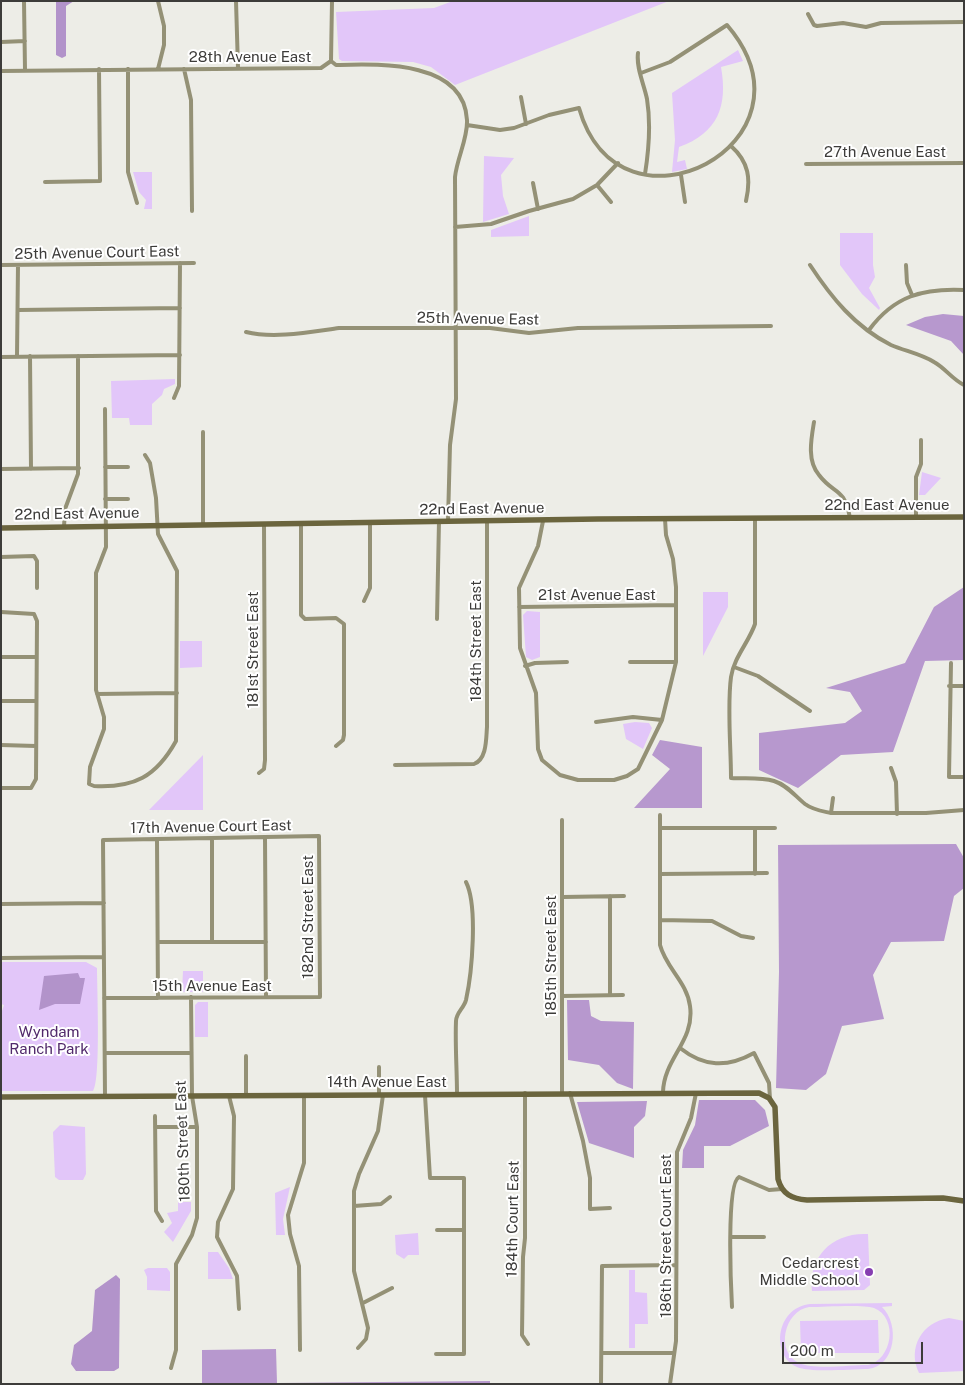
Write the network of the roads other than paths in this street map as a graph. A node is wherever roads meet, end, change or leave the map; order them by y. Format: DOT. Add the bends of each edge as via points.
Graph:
graph roads {
  1 [pos="24,1"];
  2 [pos="158,1"];
  3 [pos="236,1"];
  4 [pos="332,1"];
  5 [pos="808,14"];
  6 [pos="964,22"];
  7 [pos="1,42"];
  8 [pos="25,42"];
  9 [pos="638,53"];
  10 [pos="331,61"];
  11 [pos="238,68"];
  12 [pos="99,69"];
  13 [pos="128,69"];
  14 [pos="158,69"];
  15 [pos="184,69"];
  16 [pos="1,70"];
  17 [pos="25,70"];
  18 [pos="640,73"];
  19 [pos="521,98"];
  20 [pos="526,124"];
  21 [pos="467,126"];
  22 [pos="731,146"];
  23 [pos="618,163"];
  24 [pos="964,163"];
  25 [pos="806,164"];
  26 [pos="645,174"];
  27 [pos="681,175"];
  28 [pos="45,182"];
  29 [pos="533,183"];
  30 [pos="597,185"];
  31 [pos="746,201"];
  32 [pos="611,202"];
  33 [pos="685,202"];
  34 [pos="137,203"];
  35 [pos="538,208"];
  36 [pos="192,211"];
  37 [pos="455,227"];
  38 [pos="180,263"];
  39 [pos="194,263"];
  40 [pos="1,265"];
  41 [pos="18,265"];
  42 [pos="810,265"];
  43 [pos="906,265"];
  44 [pos="964,290"];
  45 [pos="912,295"];
  46 [pos="180,308"];
  47 [pos="18,310"];
  48 [pos="771,326"];
  49 [pos="456,328"];
  50 [pos="869,330"];
  51 [pos="246,332"];
  52 [pos="180,355"];
  53 [pos="1,356"];
  54 [pos="17,356"];
  55 [pos="30,356"];
  56 [pos="78,356"];
  57 [pos="964,385"];
  58 [pos="174,398"];
  59 [pos="105,409"];
  60 [pos="814,422"];
  61 [pos="203,432"];
  62 [pos="921,440"];
  63 [pos="145,455"];
  64 [pos="105,467"];
  65 [pos="128,467"];
  66 [pos="31,468"];
  67 [pos="79,468"];
  68 [pos="1,469"];
  69 [pos="105,499"];
  70 [pos="128,499"];
  71 [pos="964,517"];
  72 [pos="755,518"];
  73 [pos="850,518"];
  74 [pos="916,518"];
  75 [pos="665,519"];
  76 [pos="543,520"];
  77 [pos="439,521"];
  78 [pos="448,521"];
  79 [pos="487,521"];
  80 [pos="370,523"];
  81 [pos="264,524"];
  82 [pos="301,524"];
  83 [pos="203,525"];
  84 [pos="105,526"];
  85 [pos="157,526"];
  86 [pos="64,527"];
  87 [pos="1,528"];
  88 [pos="1,557"];
  89 [pos="37,588"];
  90 [pos="364,601"];
  91 [pos="519,606"];
  92 [pos="676,606"];
  93 [pos="1,612"];
  94 [pos="437,619"];
  95 [pos="1,657"];
  96 [pos="36,657"];
  97 [pos="567,662"];
  98 [pos="630,662"];
  99 [pos="676,662"];
  100 [pos="951,663"];
  101 [pos="525,666"];
  102 [pos="734,668"];
  103 [pos="949,686"];
  104 [pos="964,686"];
  105 [pos="97,694"];
  106 [pos="177,694"];
  107 [pos="1,701"];
  108 [pos="35,701"];
  109 [pos="810,711"];
  110 [pos="662,720"];
  111 [pos="596,722"];
  112 [pos="1,745"];
  113 [pos="36,746"];
  114 [pos="336,746"];
  115 [pos="395,765"];
  116 [pos="891,768"];
  117 [pos="259,772"];
  118 [pos="964,777"];
  119 [pos="1,788"];
  120 [pos="833,798"];
  121 [pos="964,810"];
  122 [pos="831,813"];
  123 [pos="897,814"];
  124 [pos="660,815"];
  125 [pos="562,820"];
  126 [pos="660,828"];
  127 [pos="755,828"];
  128 [pos="775,828"];
  129 [pos="319,836"];
  130 [pos="266,837"];
  131 [pos="212,838"];
  132 [pos="157,840"];
  133 [pos="767,873"];
  134 [pos="660,874"];
  135 [pos="755,874"];
  136 [pos="466,882"];
  137 [pos="610,896"];
  138 [pos="624,896"];
  139 [pos="563,897"];
  140 [pos="104,903"];
  141 [pos="1,904"];
  142 [pos="660,920"];
  143 [pos="754,938"];
  144 [pos="158,942"];
  145 [pos="212,942"];
  146 [pos="266,942"];
  147 [pos="104,957"];
  148 [pos="1,958"];
  149 [pos="610,995"];
  150 [pos="623,995"];
  151 [pos="562,996"];
  152 [pos="191,997"];
  153 [pos="266,997"];
  154 [pos="320,997"];
  155 [pos="104,998"];
  156 [pos="158,998"];
  157 [pos="680,1048"];
  158 [pos="191,1052"];
  159 [pos="105,1053"];
  160 [pos="246,1056"];
  161 [pos="379,1067"];
  162 [pos="663,1092"];
  163 [pos="696,1092"];
  164 [pos="526,1093"];
  165 [pos="562,1093"];
  166 [pos="570,1093"];
  167 [pos="426,1094"];
  168 [pos="457,1094"];
  169 [pos="381,1095"];
  170 [pos="192,1096"];
  171 [pos="229,1096"];
  172 [pos="246,1096"];
  173 [pos="304,1096"];
  174 [pos="1,1097"];
  175 [pos="105,1097"];
  176 [pos="770,1100"];
  177 [pos="154,1116"];
  178 [pos="154,1127"];
  179 [pos="197,1127"];
  180 [pos="782,1189"];
  181 [pos="390,1196"];
  182 [pos="964,1201"];
  183 [pos="354,1206"];
  184 [pos="610,1208"];
  185 [pos="162,1221"];
  186 [pos="436,1230"];
  187 [pos="464,1230"];
  188 [pos="731,1237"];
  189 [pos="764,1237"];
  190 [pos="676,1265"];
  191 [pos="392,1288"];
  192 [pos="363,1303"];
  193 [pos="732,1308"];
  194 [pos="240,1309"];
  195 [pos="528,1344"];
  196 [pos="358,1348"];
  197 [pos="300,1350"];
  198 [pos="602,1353"];
  199 [pos="674,1353"];
  200 [pos="436,1354"];
  201 [pos="171,1368"];
  202 [pos="602,1384"];
  203 [pos="670,1384"];
  1 -- 8 [label="street"];
  2 -- 14 [label="street" via="164,26 164,46"];
  3 -- 11 [label="street"];
  4 -- 10 [label="street"];
  5 -- 6 [label="street" via="817,26"];
  7 -- 8 [label="street"];
  8 -- 17 [label="street"];
  9 -- 18 [label="street"];
  10 -- 11 [label="street, 28th Avenue East" via="322,68"];
  10 -- 21 [label="street, 28th Avenue East" via="336,65 411,67 431,74 460,96"];
  11 -- 15 [label="street, 28th Avenue East"];
  12 -- 13 [label="street, 28th Avenue East"];
  12 -- 17 [label="street, 28th Avenue East"];
  12 -- 28 [label="street" via="100,181"];
  13 -- 14 [label="street, 28th Avenue East"];
  13 -- 34 [label="street" via="128,172"];
  14 -- 15 [label="street, 28th Avenue East"];
  15 -- 36 [label="street" via="191,100"];
  16 -- 17 [label="street, 28th Avenue East"];
  18 -- 22 [label="street" via="670,62 727,25 747,56 753,88 749,115"];
  18 -- 26 [label="street" via="649,128"];
  19 -- 20 [label="street"];
  20 -- 21 [label="street" via="500,130"];
  20 -- 23 [label="street" via="579,108 590,135"];
  21 -- 37 [label="street" via="457,161"];
  22 -- 27 [label="street" via="707,165"];
  22 -- 31 [label="street" via="742,157 747,169"];
  23 -- 26 [label="street"];
  23 -- 30 [label="street"];
  24 -- 25 [label="street, 27th Avenue East"];
  26 -- 27 [label="street"];
  27 -- 33 [label="street"];
  29 -- 35 [label="street"];
  30 -- 32 [label="street"];
  30 -- 35 [label="street" via="573,200"];
  35 -- 37 [label="street" via="491,224"];
  37 -- 49 [label="street"];
  38 -- 39 [label="street, 25th Avenue Court East"];
  38 -- 41 [label="street, 25th Avenue Court East"];
  38 -- 46 [label="street"];
  40 -- 41 [label="street, 25th Avenue Court East"];
  41 -- 47 [label="street"];
  42 -- 50 [label="street" via="831,296"];
  43 -- 45 [label="street" via="907,284"];
  44 -- 45 [label="street" via="937,290"];
  45 -- 50 [label="street" via="880,314"];
  46 -- 47 [label="street"];
  46 -- 52 [label="street"];
  47 -- 54 [label="street"];
  48 -- 49 [label="street, 25th Avenue East" via="578,328 529,333"];
  49 -- 51 [label="street, 25th Avenue East"];
  49 -- 78 [label="street" via="456,400 450,445"];
  50 -- 57 [label="street" via="890,344 934,362"];
  52 -- 56 [label="street"];
  52 -- 58 [label="street" via="179,386"];
  53 -- 54 [label="street"];
  54 -- 55 [label="street"];
  55 -- 56 [label="street"];
  55 -- 66 [label="street"];
  56 -- 67 [label="street"];
  59 -- 64 [label="street"];
  60 -- 73 [label="street" via="813,467 843,496"];
  61 -- 83 [label="street"];
  62 -- 74 [label="street" via="921,464 916,477"];
  63 -- 85 [label="street" via="150,463 156,498"];
  64 -- 65 [label="street"];
  64 -- 69 [label="street"];
  66 -- 67 [label="street"];
  66 -- 68 [label="street"];
  67 -- 86 [label="street" via="65,509"];
  69 -- 70 [label="street"];
  69 -- 84 [label="street"];
  71 -- 74 [label="street, 22nd East Avenue"];
  72 -- 73 [label="street, 22nd East Avenue"];
  72 -- 75 [label="street, 22nd East Avenue"];
  72 -- 102 [label="street" via="755,624"];
  73 -- 74 [label="street, 22nd East Avenue"];
  75 -- 76 [label="street, 22nd East Avenue"];
  75 -- 92 [label="street" via="675,568"];
  76 -- 79 [label="street, 22nd East Avenue"];
  76 -- 91 [label="street" via="538,546 520,582"];
  77 -- 78 [label="street, 22nd East Avenue"];
  77 -- 80 [label="street, 22nd East Avenue"];
  77 -- 94 [label="street"];
  78 -- 79 [label="street, 22nd East Avenue"];
  79 -- 115 [label="street, 184th Street East" via="487,727 484,753 474,764"];
  80 -- 82 [label="street, 22nd East Avenue"];
  80 -- 90 [label="street" via="370,588"];
  81 -- 82 [label="street, 22nd East Avenue"];
  81 -- 83 [label="street, 22nd East Avenue"];
  81 -- 117 [label="street, 181st Street East" via="265,760 264,769"];
  82 -- 114 [label="street" via="301,616 305,619 336,618 344,624 344,735"];
  83 -- 85 [label="street, 22nd East Avenue"];
  84 -- 85 [label="street, 22nd East Avenue"];
  84 -- 86 [label="street, 22nd East Avenue"];
  84 -- 105 [label="street" via="106,547 96,578"];
  85 -- 106 [label="street" via="160,540 177,571"];
  86 -- 87 [label="street, 22nd East Avenue"];
  88 -- 89 [label="street" via="36,557"];
  91 -- 92 [label="street, 21st Avenue East"];
  91 -- 101 [label="street" via="520,648"];
  92 -- 99 [label="street"];
  93 -- 96 [label="street" via="29,612 34,615 37,621"];
  95 -- 96 [label="street"];
  96 -- 108 [label="street"];
  97 -- 101 [label="street"];
  98 -- 99 [label="street"];
  99 -- 110 [label="street"];
  100 -- 103 [label="street"];
  101 -- 110 [label="street" via="536,693 538,749 542,760 569,779 614,780 628,776 638,769"];
  102 -- 109 [label="street" via="758,676"];
  102 -- 122 [label="street" via="731,676 731,778 774,781 806,805"];
  103 -- 104 [label="street"];
  103 -- 118 [label="street" via="949,777"];
  105 -- 106 [label="street"];
  105 -- 106 [label="street" via="104,729 90,766 88,782 99,786 134,783 144,778 170,751 176,740"];
  107 -- 108 [label="street"];
  108 -- 113 [label="street"];
  110 -- 111 [label="street" via="633,717"];
  112 -- 113 [label="street"];
  113 -- 119 [label="street" via="34,785"];
  116 -- 123 [label="street" via="896,782"];
  120 -- 122 [label="street"];
  121 -- 123 [label="street"];
  122 -- 123 [label="street"];
  124 -- 126 [label="street"];
  125 -- 139 [label="street, 185th Street East"];
  126 -- 127 [label="street"];
  126 -- 134 [label="street"];
  127 -- 128 [label="street"];
  127 -- 135 [label="street"];
  129 -- 130 [label="street, 17th Avenue Court East"];
  129 -- 154 [label="street, 182nd Street East"];
  130 -- 131 [label="street, 17th Avenue Court East"];
  130 -- 146 [label="street"];
  131 -- 132 [label="street, 17th Avenue Court East"];
  131 -- 145 [label="street"];
  132 -- 140 [label="street, 17th Avenue Court East" via="103,840"];
  132 -- 144 [label="street"];
  133 -- 135 [label="street"];
  134 -- 135 [label="street"];
  134 -- 142 [label="street"];
  136 -- 168 [label="street" via="473,916 469,981 465,1002 456,1020"];
  137 -- 138 [label="street"];
  137 -- 139 [label="street"];
  137 -- 149 [label="street"];
  139 -- 151 [label="street, 185th Street East"];
  140 -- 141 [label="street"];
  140 -- 147 [label="street"];
  142 -- 143 [label="street" via="712,921 741,936"];
  142 -- 157 [label="street" via="660,945 664,957 686,991 690,1005 688,1031"];
  144 -- 145 [label="street"];
  144 -- 156 [label="street"];
  145 -- 146 [label="street"];
  146 -- 153 [label="street"];
  147 -- 148 [label="street"];
  147 -- 155 [label="street"];
  149 -- 150 [label="street"];
  149 -- 151 [label="street"];
  151 -- 165 [label="street, 185th Street East"];
  152 -- 153 [label="street, 15th Avenue East"];
  152 -- 156 [label="street, 15th Avenue East"];
  152 -- 158 [label="street, 180th Street East"];
  153 -- 154 [label="street, 15th Avenue East"];
  155 -- 156 [label="street, 15th Avenue East"];
  155 -- 159 [label="street"];
  157 -- 162 [label="street" via="667,1068"];
  157 -- 176 [label="street" via="700,1061 716,1064 737,1062 754,1053 769,1083"];
  158 -- 159 [label="street"];
  158 -- 170 [label="street, 180th Street East"];
  159 -- 175 [label="street"];
  160 -- 172 [label="street"];
  161 -- 169 [label="street"];
  162 -- 163 [label="street, 14th Avenue East"];
  162 -- 166 [label="street, 14th Avenue East"];
  163 -- 176 [label="street, 14th Avenue East" via="759,1093"];
  163 -- 190 [label="street, 186th Street Court East" via="691,1118 677,1152"];
  164 -- 165 [label="street, 14th Avenue East"];
  164 -- 168 [label="street, 14th Avenue East"];
  164 -- 195 [label="street, 184th Court East" via="522,1335"];
  165 -- 166 [label="street, 14th Avenue East"];
  166 -- 184 [label="street" via="584,1141 590,1178 590,1209"];
  167 -- 168 [label="street, 14th Avenue East"];
  167 -- 169 [label="street, 14th Avenue East"];
  167 -- 187 [label="street" via="430,1178 464,1178"];
  169 -- 173 [label="street, 14th Avenue East"];
  169 -- 183 [label="street" via="381,1119 359,1174"];
  170 -- 171 [label="street, 14th Avenue East"];
  170 -- 175 [label="street, 14th Avenue East"];
  170 -- 179 [label="street, 180th Street East"];
  171 -- 172 [label="street, 14th Avenue East"];
  171 -- 194 [label="street" via="234,1116 233,1189 218,1222 217,1237 237,1276"];
  172 -- 173 [label="street, 14th Avenue East"];
  173 -- 197 [label="street" via="304,1163 288,1215 299,1266"];
  174 -- 175 [label="street, 14th Avenue East"];
  176 -- 180 [label="street" via="777,1116 778,1174"];
  177 -- 178 [label="street"];
  178 -- 179 [label="street"];
  178 -- 185 [label="street" via="156,1211"];
  179 -- 201 [label="street, 180th Street East" via="197,1224 176,1264 176,1350"];
  180 -- 182 [label="street" via="790,1196 807,1200 943,1198"];
  180 -- 188 [label="street" via="769,1190 737,1177 732,1191"];
  181 -- 183 [label="street" via="381,1204"];
  183 -- 192 [label="street" via="354,1271"];
  186 -- 187 [label="street"];
  187 -- 200 [label="street" via="464,1354"];
  188 -- 189 [label="street"];
  188 -- 193 [label="street"];
  190 -- 198 [label="street" via="602,1266"];
  190 -- 199 [label="street, 186th Street Court East"];
  191 -- 192 [label="street"];
  192 -- 196 [label="street" via="368,1334"];
  198 -- 199 [label="street"];
  198 -- 202 [label="street"];
  199 -- 203 [label="street, 186th Street Court East"];
}
